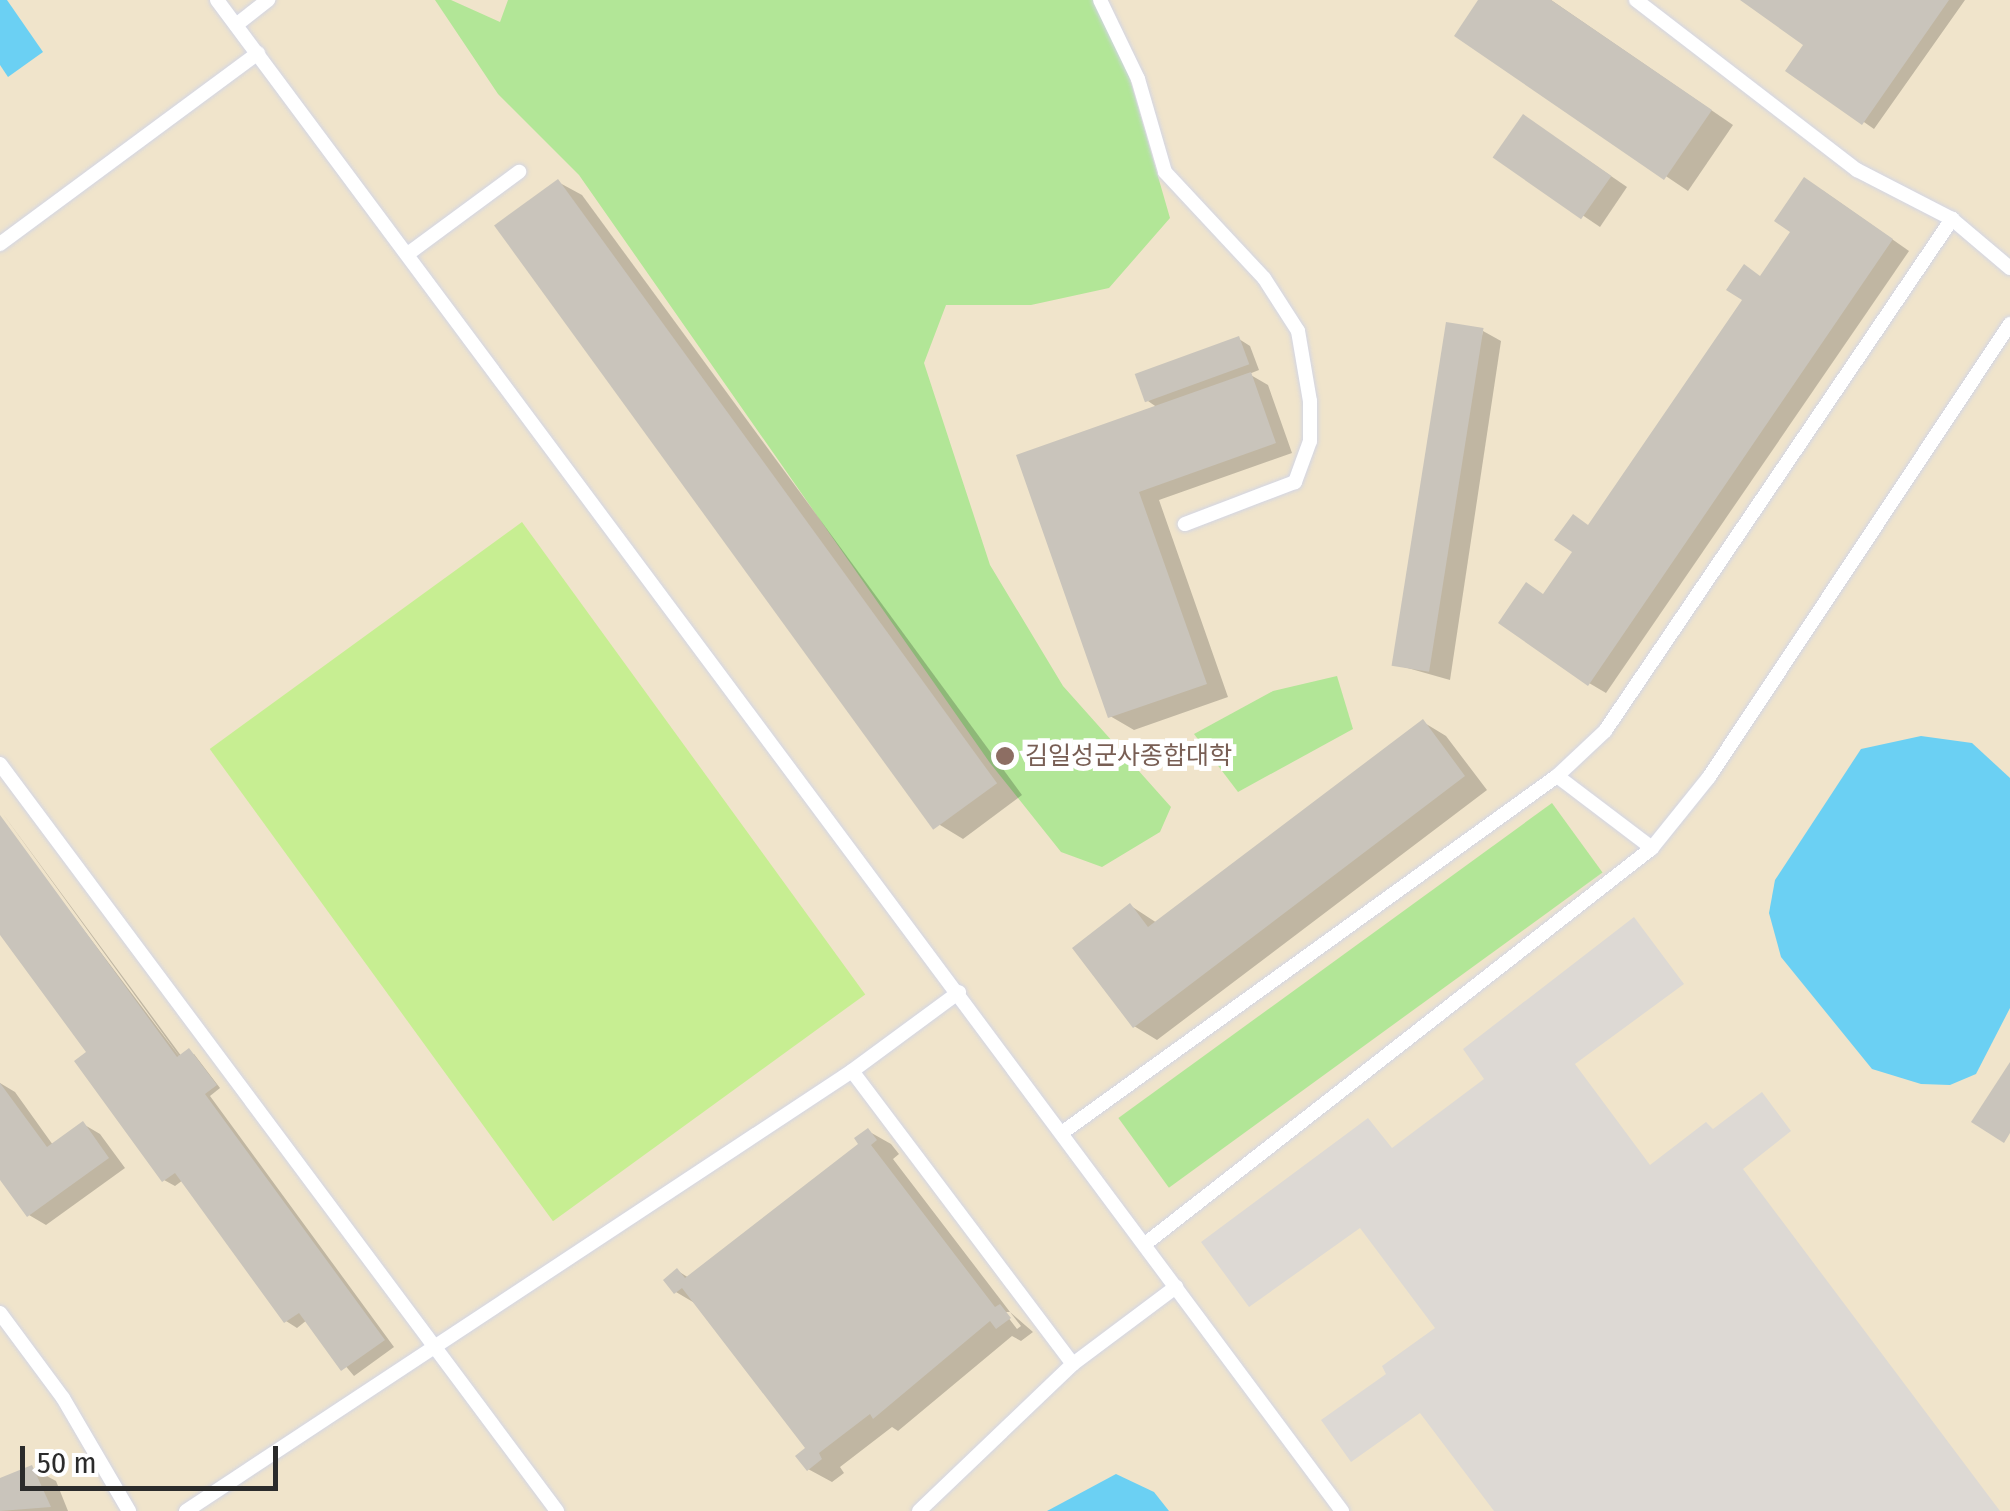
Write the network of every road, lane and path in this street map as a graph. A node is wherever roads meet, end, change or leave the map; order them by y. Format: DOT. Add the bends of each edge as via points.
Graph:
graph roads {
  1 [pos="217,0"];
  2 [pos="268,0"];
  3 [pos="1100,0"];
  4 [pos="1636,0"];
  5 [pos="236,24"];
  6 [pos="258,53"];
  7 [pos="519,172"];
  8 [pos="1952,219"];
  9 [pos="0,244"];
  10 [pos="409,254"];
  11 [pos="2010,268"];
  12 [pos="2010,324"];
  13 [pos="1185,524"];
  14 [pos="0,764"];
  15 [pos="1557,776"];
  16 [pos="1652,848"];
  17 [pos="959,992"];
  18 [pos="852,1072"];
  19 [pos="1063,1132"];
  20 [pos="1145,1244"];
  21 [pos="1176,1286"];
  22 [pos="0,1314"];
  23 [pos="430,1349"];
  24 [pos="1073,1364"];
  25 [pos="130,1511"];
  26 [pos="186,1511"];
  27 [pos="557,1511"];
  28 [pos="919,1511"];
  29 [pos="1342,1511"];
  1 -- 5 [label="lane"];
  2 -- 5 [label="lane"];
  3 -- 13 [label="lane" via="1138,79 1165,172 1264,278 1298,331 1310,401 1310,442 1295,482"];
  4 -- 8 [label="lane" via="1857,170"];
  5 -- 6 [label="lane"];
  6 -- 9 [label="lane"];
  6 -- 10 [label="lane"];
  7 -- 10 [label="lane"];
  8 -- 11 [label="lane"];
  8 -- 15 [label="lane" via="1605,731"];
  10 -- 17 [label="lane"];
  12 -- 16 [label="lane" via="1710,777"];
  14 -- 23 [label="lane"];
  15 -- 16 [label="lane"];
  15 -- 19 [label="lane"];
  16 -- 20 [label="lane"];
  17 -- 18 [label="lane"];
  17 -- 19 [label="lane"];
  18 -- 23 [label="lane"];
  18 -- 24 [label="lane"];
  19 -- 20 [label="lane"];
  20 -- 21 [label="lane"];
  21 -- 24 [label="lane"];
  21 -- 29 [label="lane"];
  22 -- 25 [label="lane" via="62,1398"];
  23 -- 26 [label="lane"];
  23 -- 27 [label="lane"];
  24 -- 28 [label="lane"];
}
